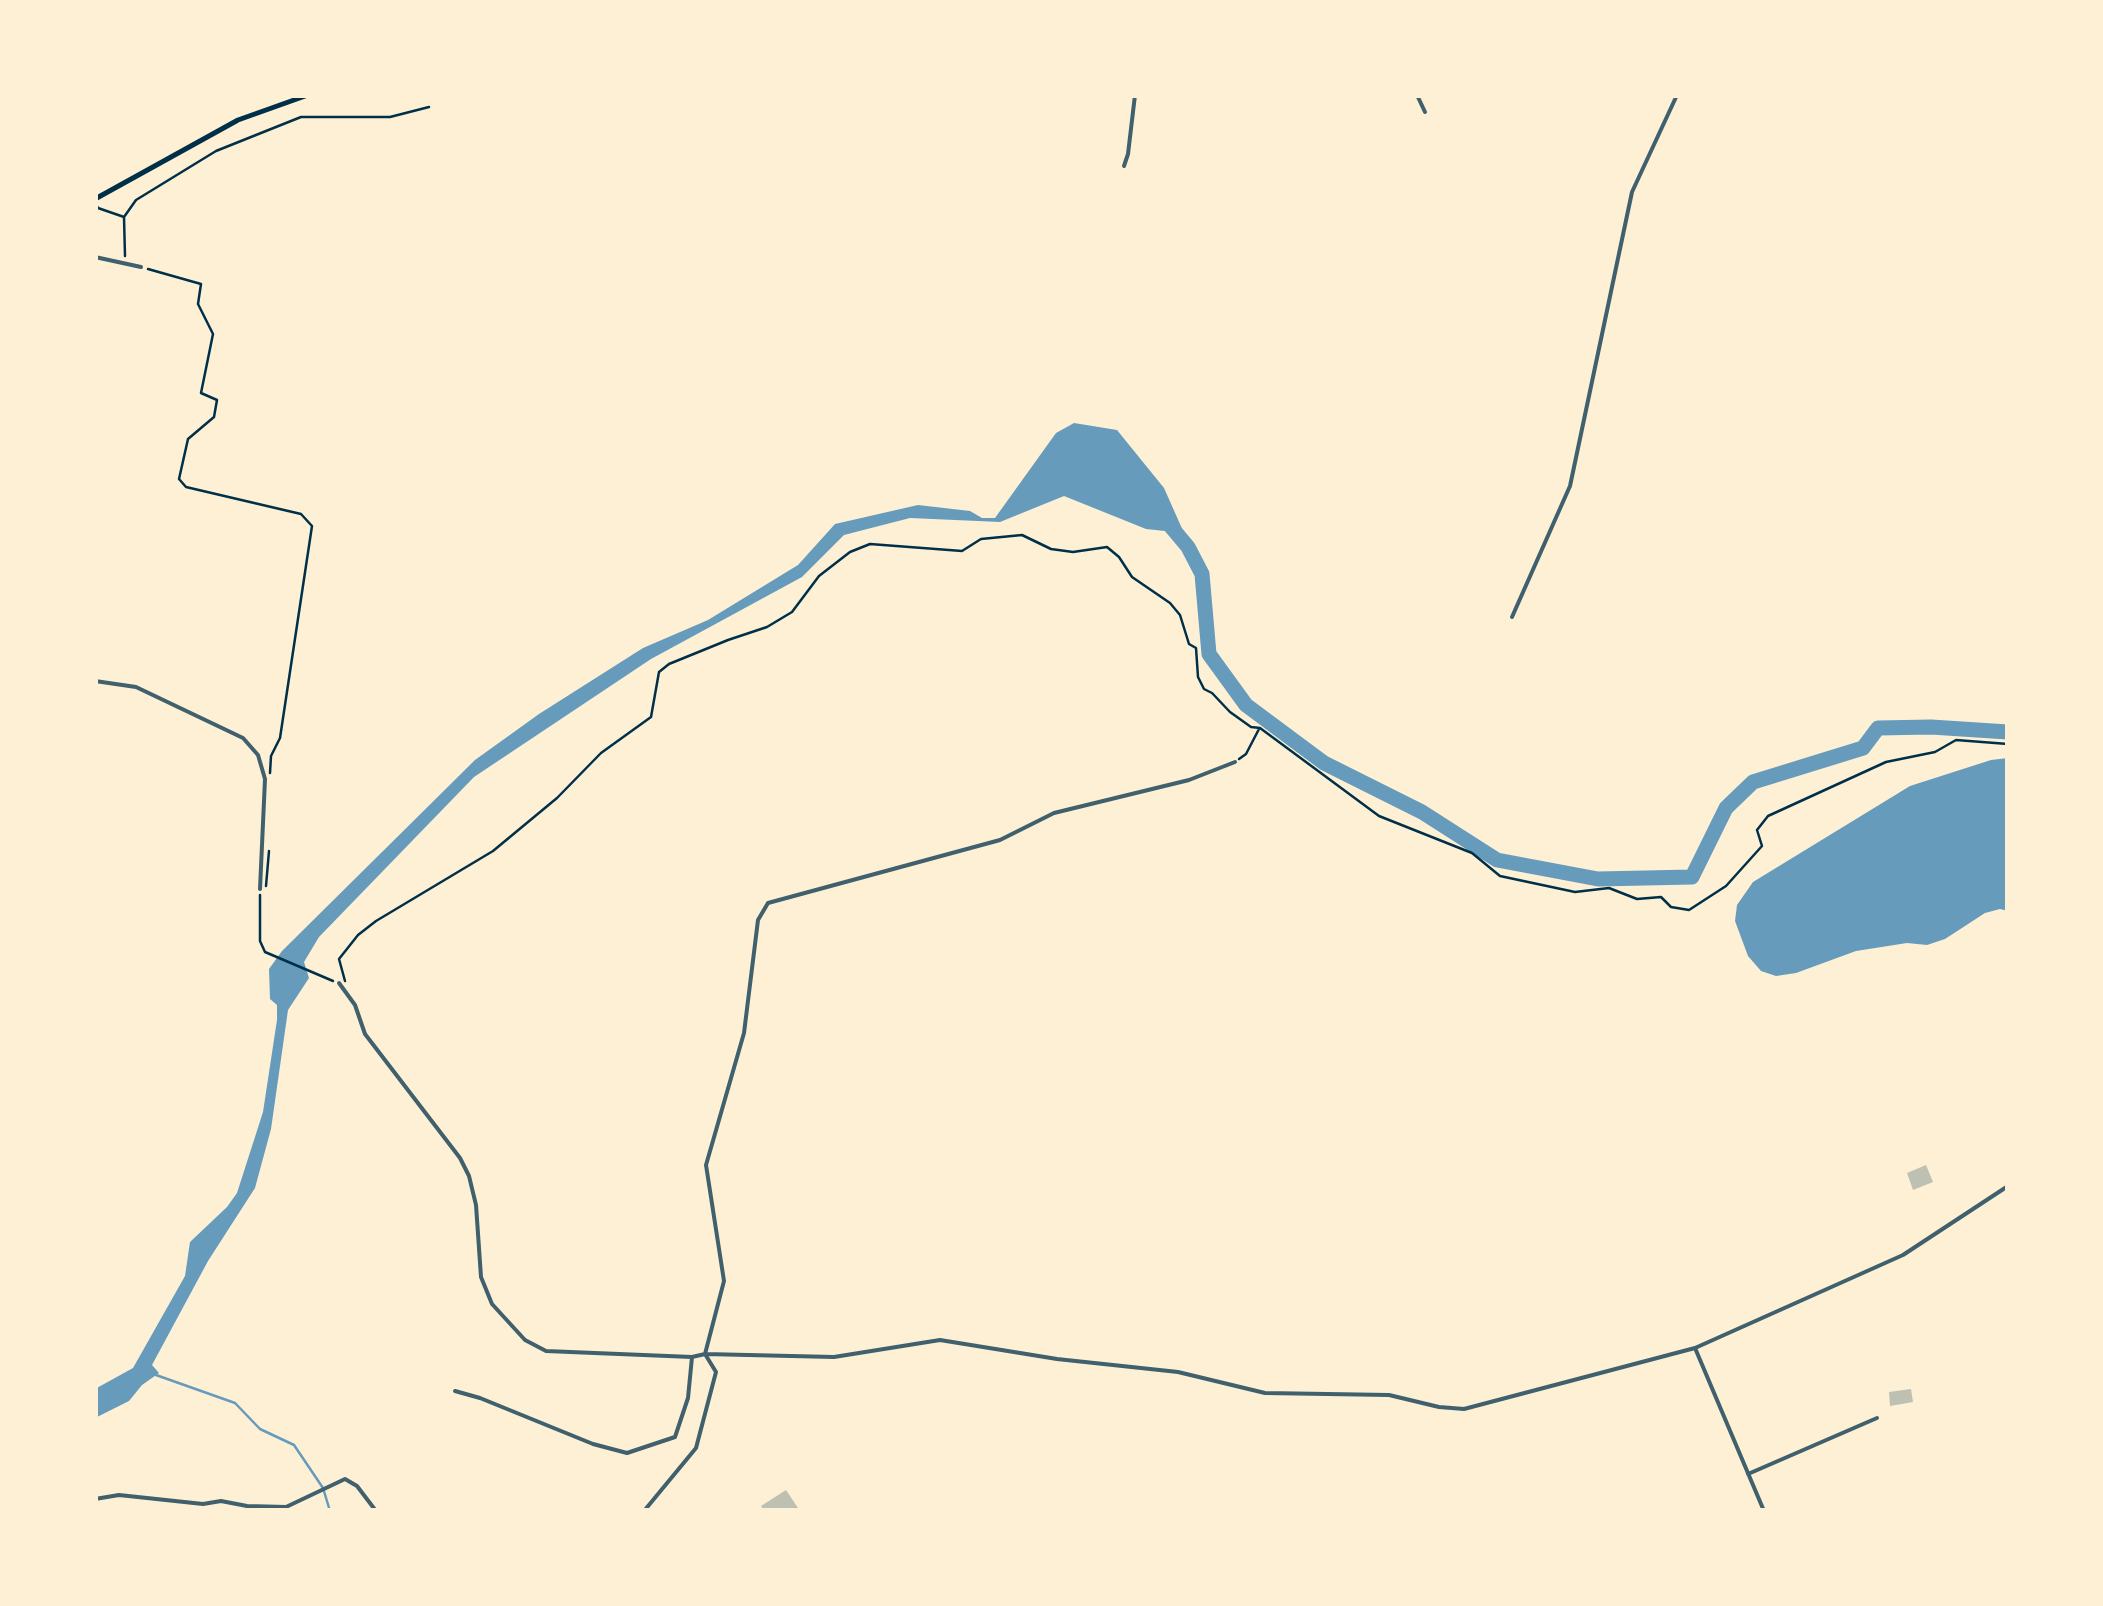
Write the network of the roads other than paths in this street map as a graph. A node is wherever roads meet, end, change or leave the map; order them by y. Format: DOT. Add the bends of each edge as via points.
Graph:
graph roads {
  1 [pos="308,95"];
  2 [pos="1135,95"];
  3 [pos="1417,95"];
  4 [pos="1676,95"];
  5 [pos="1425,112"];
  6 [pos="1124,166"];
  7 [pos="95,203"];
  8 [pos="97,257"];
  9 [pos="141,267"];
  10 [pos="1512,617"];
  11 [pos="95,681"];
  12 [pos="1234,762"];
  13 [pos="260,889"];
  14 [pos="342,982"];
  15 [pos="2008,1186"];
  16 [pos="1695,1348"];
  17 [pos="705,1354"];
  18 [pos="692,1357"];
  19 [pos="455,1392"];
  20 [pos="1876,1418"];
  21 [pos="1748,1474"];
  22 [pos="95,1499"];
  23 [pos="203,1504"];
  24 [pos="199,1511"];
  25 [pos="376,1511"];
  26 [pos="644,1511"];
  27 [pos="1764,1511"];
  1 -- 7 [label="main road" via="238,120"];
  2 -- 6 [label="street"];
  3 -- 5 [label="street"];
  4 -- 10 [label="street" via="1632,192 1570,486"];
  8 -- 9 [label="street"];
  11 -- 13 [label="street" via="136,686 243,738 258,755 265,779"];
  12 -- 17 [label="street" via="1190,780 1054,814 1000,840 768,903 758,920 744,1033 706,1166 724,1280"];
  14 -- 18 [label="street" via="365,1034 470,1176 480,1277 492,1304 525,1340 546,1351"];
  15 -- 16 [label="street" via="1903,1255"];
  16 -- 17 [label="street" via="1464,1409 1389,1394 1265,1393 1178,1372 940,1340 834,1357"];
  16 -- 21 [label="street"];
  17 -- 18 [label="street"];
  17 -- 26 [label="street" via="716,1372 696,1448"];
  18 -- 19 [label="street" via="675,1437 627,1454"];
  20 -- 21 [label="street"];
  21 -- 27 [label="street"];
  22 -- 23 [label="street" via="119,1495"];
  23 -- 24 [label="street"];
  23 -- 25 [label="street" via="286,1507 346,1479"];
}
